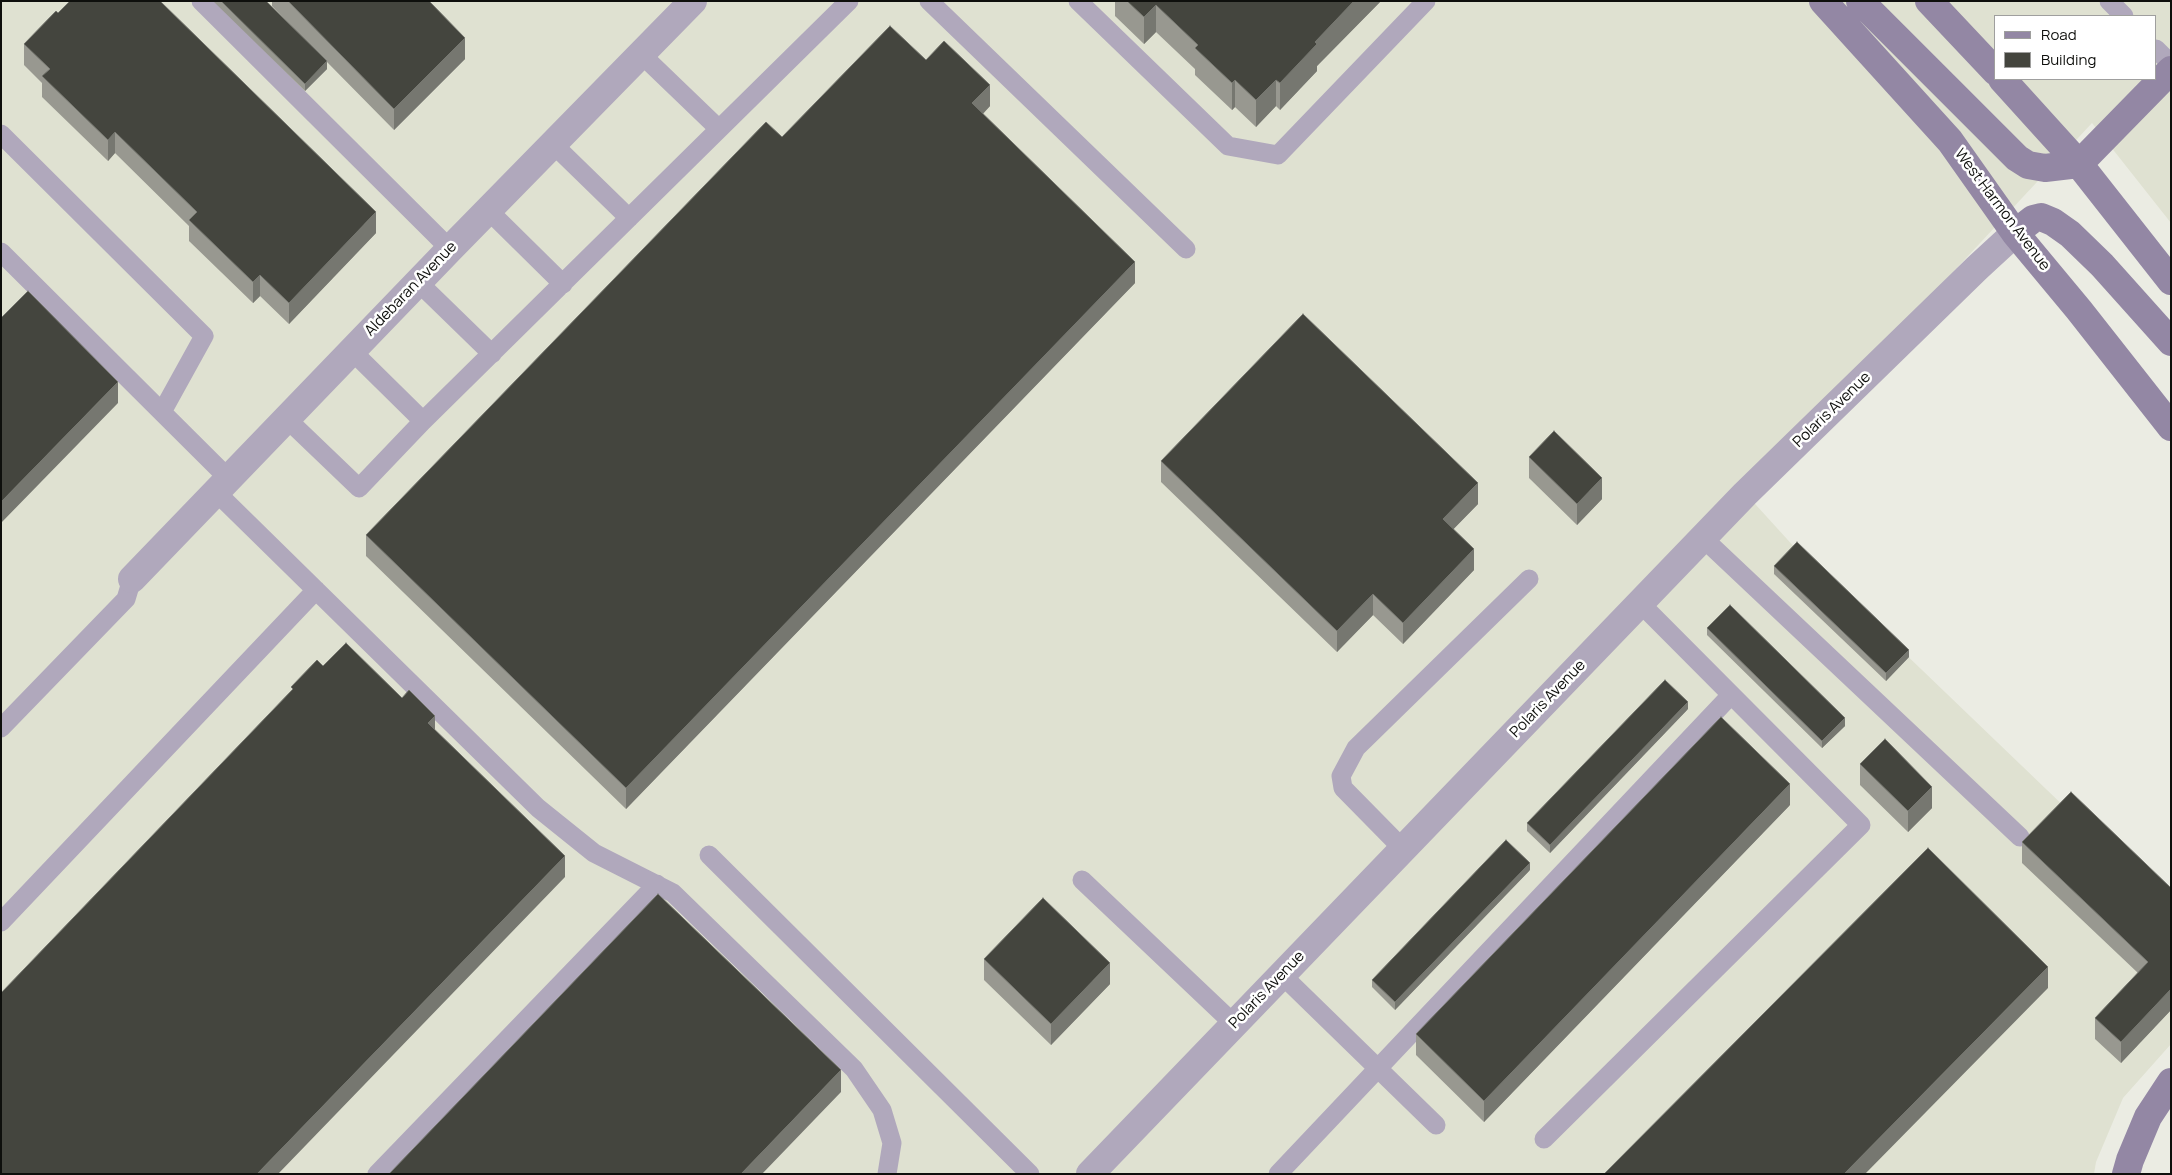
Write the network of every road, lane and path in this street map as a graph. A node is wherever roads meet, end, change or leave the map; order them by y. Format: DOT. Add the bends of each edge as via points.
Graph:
graph roads {
  1 [pos="201,1"];
  2 [pos="693,1"];
  3 [pos="849,1"];
  4 [pos="929,1"];
  5 [pos="1078,1"];
  6 [pos="1426,1"];
  7 [pos="1823,1"];
  8 [pos="1860,1"];
  9 [pos="1929,1"];
  10 [pos="2157,49"];
  11 [pos="641,54"];
  12 [pos="2171,64"];
  13 [pos="1994,70"];
  14 [pos="2171,70"];
  15 [pos="2003,80"];
  16 [pos="719,130"];
  17 [pos="1,134"];
  18 [pos="553,144"];
  19 [pos="2079,164"];
  20 [pos="488,210"];
  21 [pos="629,218"];
  22 [pos="2015,233"];
  23 [pos="450,249"];
  24 [pos="1186,249"];
  25 [pos="1,252"];
  26 [pos="2171,281"];
  27 [pos="418,282"];
  28 [pos="563,284"];
  29 [pos="2171,342"];
  30 [pos="352,351"];
  31 [pos="492,354"];
  32 [pos="162,412"];
  33 [pos="287,419"];
  34 [pos="423,421"];
  35 [pos="2171,428"];
  36 [pos="222,485"];
  37 [pos="1703,538"];
  38 [pos="132,579"];
  39 [pos="1529,579"];
  40 [pos="316,590"];
  41 [pos="1640,603"];
  42 [pos="1731,695"];
  43 [pos="1,728"];
  44 [pos="2020,837"];
  45 [pos="1403,849"];
  46 [pos="709,855"];
  47 [pos="1082,880"];
  48 [pos="657,884"];
  49 [pos="1,922"];
  50 [pos="1282,975"];
  51 [pos="1234,1024"];
  52 [pos="1378,1069"];
  53 [pos="2171,1082"];
  54 [pos="1436,1125"];
  55 [pos="1544,1139"];
  56 [pos="377,1174"];
  57 [pos="887,1174"];
  58 [pos="1030,1174"];
  59 [pos="1090,1174"];
  60 [pos="1278,1174"];
  61 [pos="2126,1174"];
  1 -- 23 [label="lane"];
  2 -- 11 [label="street, Aldebaran Avenue"];
  3 -- 16 [label="lane"];
  4 -- 24 [label="lane"];
  5 -- 6 [label="lane" via="1228,146 1278,155"];
  7 -- 22 [label="main road, West Harmon Avenue" via="1950,141"];
  8 -- 19 [label="main road" via="2017,158 2028,165 2045,168"];
  9 -- 13 [label="main road"];
  10 -- 12 [label="lane"];
  11 -- 16 [label="lane"];
  11 -- 18 [label="street, Aldebaran Avenue"];
  14 -- 19 [label="main road"];
  15 -- 19 [label="main road"];
  16 -- 21 [label="lane"];
  17 -- 32 [label="lane" via="204,336"];
  18 -- 20 [label="street, Aldebaran Avenue"];
  18 -- 21 [label="lane"];
  19 -- 26 [label="main road"];
  20 -- 23 [label="street, Aldebaran Avenue"];
  20 -- 28 [label="lane"];
  21 -- 28 [label="lane"];
  22 -- 29 [label="main road" via="2033,219 2041,217 2053,222 2102,265"];
  22 -- 35 [label="main road, West Harmon Avenue"];
  22 -- 37 [label="street, Polaris Avenue"];
  23 -- 27 [label="street, Aldebaran Avenue"];
  25 -- 32 [label="lane"];
  27 -- 30 [label="street, Aldebaran Avenue"];
  27 -- 31 [label="lane"];
  28 -- 31 [label="lane"];
  30 -- 33 [label="street, Aldebaran Avenue"];
  30 -- 34 [label="lane"];
  31 -- 34 [label="lane"];
  32 -- 36 [label="lane"];
  33 -- 34 [label="lane" via="359,488"];
  33 -- 36 [label="street, Aldebaran Avenue"];
  36 -- 38 [label="street, Aldebaran Avenue"];
  36 -- 40 [label="lane"];
  37 -- 41 [label="street, Polaris Avenue"];
  37 -- 44 [label="lane"];
  38 -- 43 [label="lane" via="126,599"];
  39 -- 45 [label="lane" via="1356,748 1341,776 1343,788"];
  40 -- 48 [label="lane" via="538,808 594,853"];
  40 -- 49 [label="lane"];
  41 -- 42 [label="lane"];
  41 -- 45 [label="street, Polaris Avenue"];
  42 -- 52 [label="lane"];
  42 -- 55 [label="lane" via="1860,825"];
  45 -- 50 [label="street, Polaris Avenue"];
  46 -- 58 [label="lane"];
  47 -- 51 [label="lane"];
  48 -- 56 [label="lane"];
  48 -- 57 [label="lane" via="673,893 854,1069 882,1110 892,1143"];
  50 -- 51 [label="street, Polaris Avenue"];
  50 -- 52 [label="lane"];
  51 -- 59 [label="street, Polaris Avenue"];
  52 -- 54 [label="lane"];
  52 -- 60 [label="lane"];
  53 -- 61 [label="main road" via="2148,1118"];
}
